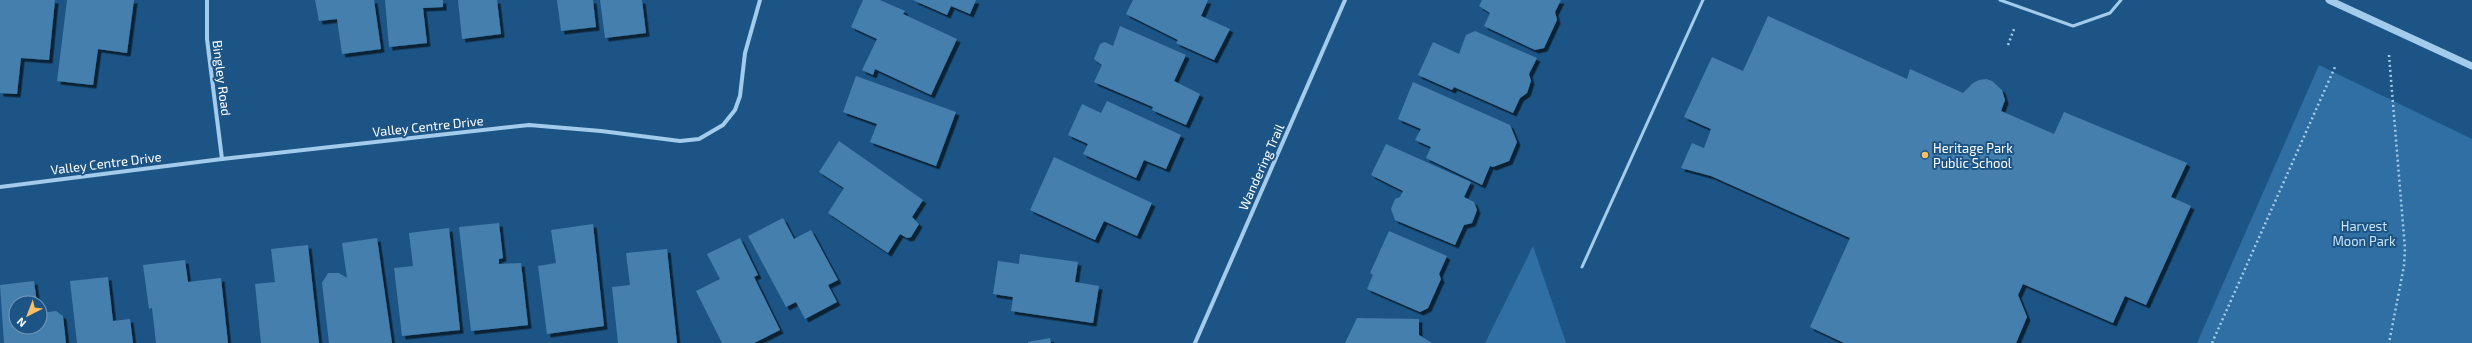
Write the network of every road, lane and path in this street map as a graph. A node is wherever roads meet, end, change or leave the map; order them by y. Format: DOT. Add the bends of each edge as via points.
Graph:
graph roads {
  1 [pos="207,0"];
  2 [pos="760,0"];
  3 [pos="1345,0"];
  4 [pos="1703,0"];
  5 [pos="2000,0"];
  6 [pos="2120,0"];
  7 [pos="2329,0"];
  8 [pos="2387,27"];
  9 [pos="2472,66"];
  10 [pos="2336,67"];
  11 [pos="222,159"];
  12 [pos="0,186"];
  13 [pos="1582,267"];
  14 [pos="1195,343"];
  15 [pos="2212,343"];
  16 [pos="2389,343"];
  1 -- 11 [label="street, Bingley Road" via="207,39"];
  2 -- 11 [label="street, Valley Centre Drive" via="735,110 723,125 699,139 680,142 601,131 529,125"];
  3 -- 14 [label="street, Wandering Trail"];
  4 -- 13 [label="lane"];
  5 -- 6 [label="lane" via="2073,26 2110,13"];
  7 -- 8 [label="street"];
  8 -- 9 [label="street"];
  8 -- 16 [label="path" via="2405,249"];
  10 -- 15 [label="path"];
  11 -- 12 [label="street, Valley Centre Drive"];
}
